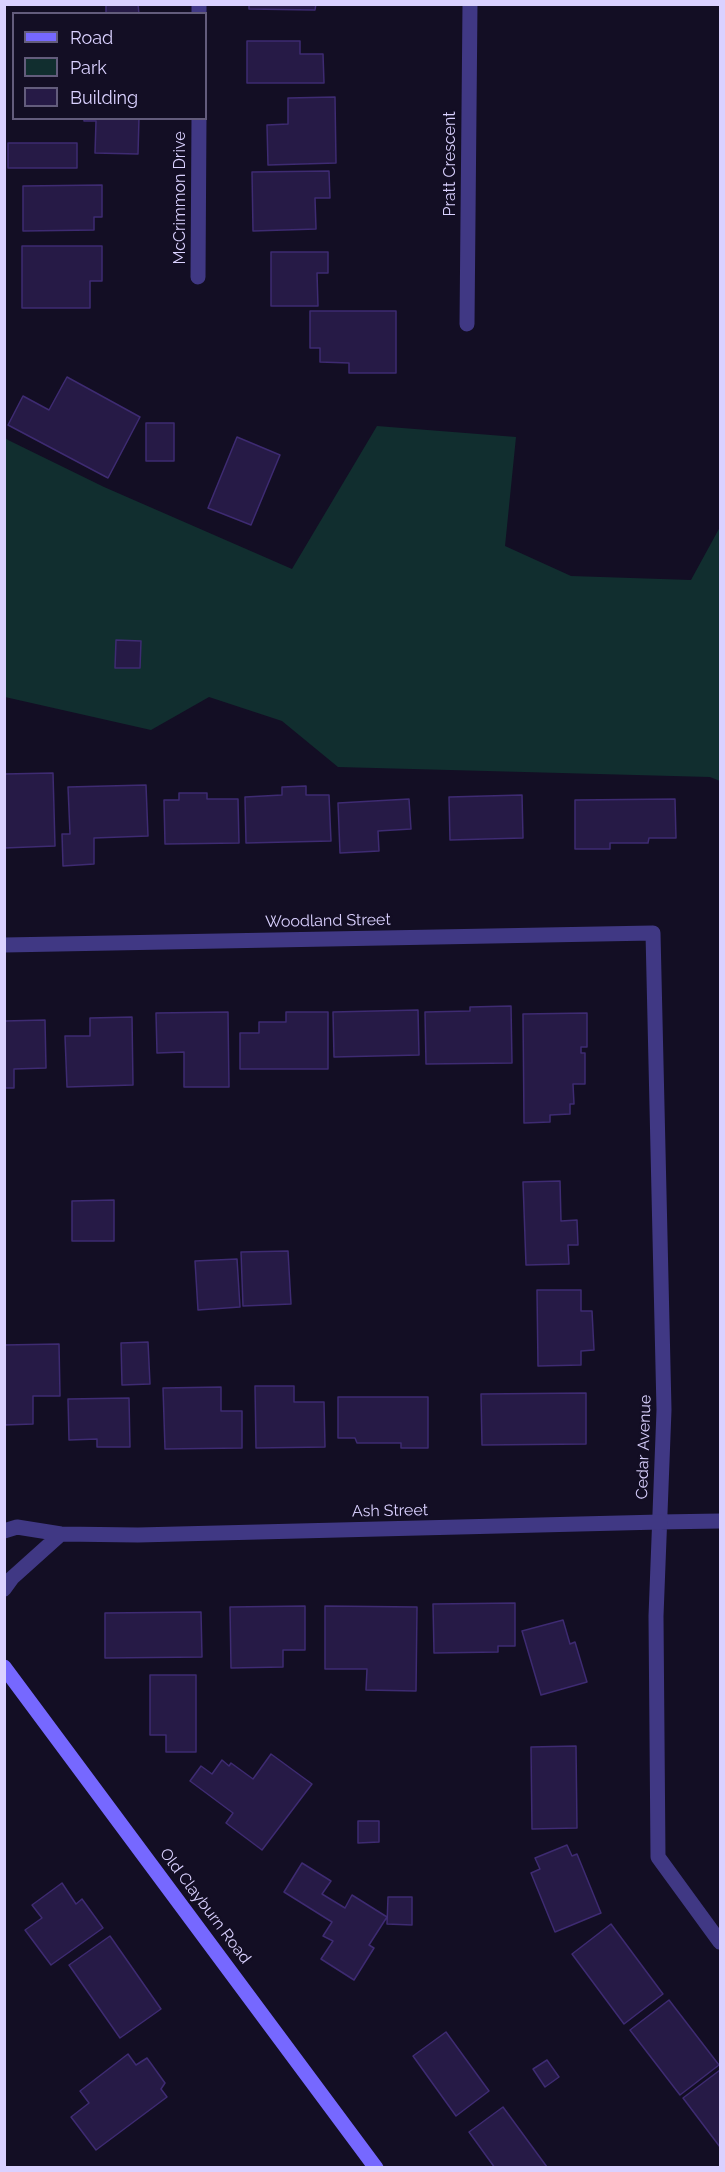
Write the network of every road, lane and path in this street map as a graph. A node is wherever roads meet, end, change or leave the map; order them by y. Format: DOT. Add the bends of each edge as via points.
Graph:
graph roads {
  1 [pos="470,4"];
  2 [pos="199,120"];
  3 [pos="198,277"];
  4 [pos="467,324"];
  5 [pos="653,933"];
  6 [pos="4,945"];
  7 [pos="720,1521"];
  8 [pos="660,1522"];
  9 [pos="4,1531"];
  10 [pos="61,1534"];
  11 [pos="4,1590"];
  12 [pos="4,1666"];
  13 [pos="720,1942"];
  14 [pos="376,2168"];
  1 -- 4 [label="street, Pratt Crescent"];
  2 -- 3 [label="street, McCrimmon Drive"];
  5 -- 6 [label="street, Woodland Street"];
  5 -- 8 [label="street, Cedar Avenue" via="664,1410"];
  7 -- 8 [label="street, Ash Street"];
  8 -- 10 [label="street, Ash Street"];
  8 -- 13 [label="street, Cedar Avenue" via="656,1616 658,1857"];
  9 -- 10 [label="street, Ash Street" via="17,1527"];
  10 -- 11 [label="street"];
  12 -- 14 [label="main road, Old Clayburn Road"];
}
